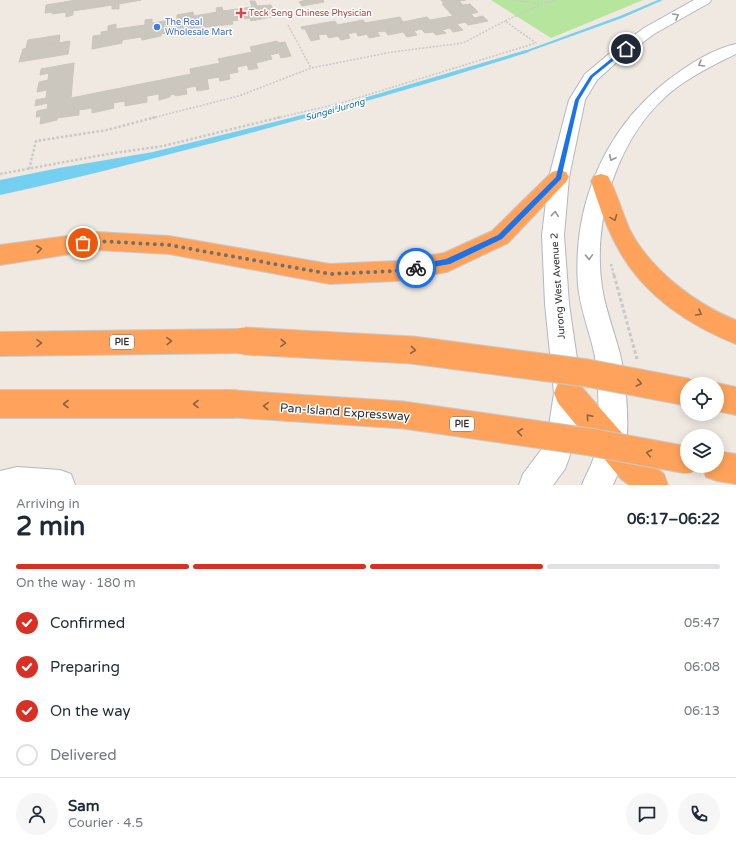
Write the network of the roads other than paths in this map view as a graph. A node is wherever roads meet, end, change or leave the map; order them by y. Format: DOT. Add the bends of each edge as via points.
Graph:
graph roads {
  1 [pos="704,0"];
  2 [pos="736,48"];
  3 [pos="559,178"];
  4 [pos="601,181"];
  5 [pos="0,255"];
  6 [pos="736,332"];
  7 [pos="0,344"];
  8 [pos="680,391"];
  9 [pos="568,393"];
  10 [pos="724,398"];
  11 [pos="736,401"];
  12 [pos="0,404"];
  13 [pos="611,442"];
  14 [pos="680,459"];
  15 [pos="724,467"];
  16 [pos="736,469"];
  17 [pos="4,485"];
  18 [pos="60,485"];
  19 [pos="534,485"];
  20 [pos="597,485"];
  21 [pos="653,485"];
  3 -- 1 [label="main road, Jurong West Avenue 2, one-way" via="577,100 592,77 648,31"];
  2 -- 4 [label="main road, one-way" via="707,60 684,74 644,108 623,134"];
  5 -- 3 [label="highway, one-way" via="97,241 169,245 330,274 396,271 447,262 500,237"];
  9 -- 3 [label="main road, Jurong West Avenue 2, one-way" via="557,304 553,235"];
  4 -- 6 [label="highway, one-way" via="616,222 629,247 651,274 685,304"];
  4 -- 13 [label="main road, one-way" via="591,218 590,285 610,365"];
  7 -- 8 [label="highway, PIE, one-way, bridge" via="244,341 412,350 587,373"];
  13 -- 9 [label="highway, one-way"];
  9 -- 19 [label="main road, Jurong West Avenue 2" via="563,426 554,458"];
  10 -- 11 [label="highway"];
  14 -- 12 [label="highway, Pan-Island Expressway / PIE, one-way, bridge" via="590,442 403,415 235,404"];
  13 -- 20 [label="main road" via="609,457"];
  13 -- 21 [label="highway" via="632,468"];
  15 -- 16 [label="highway"];
  17 -- 18 [label="main road" via="17,482"];
}
